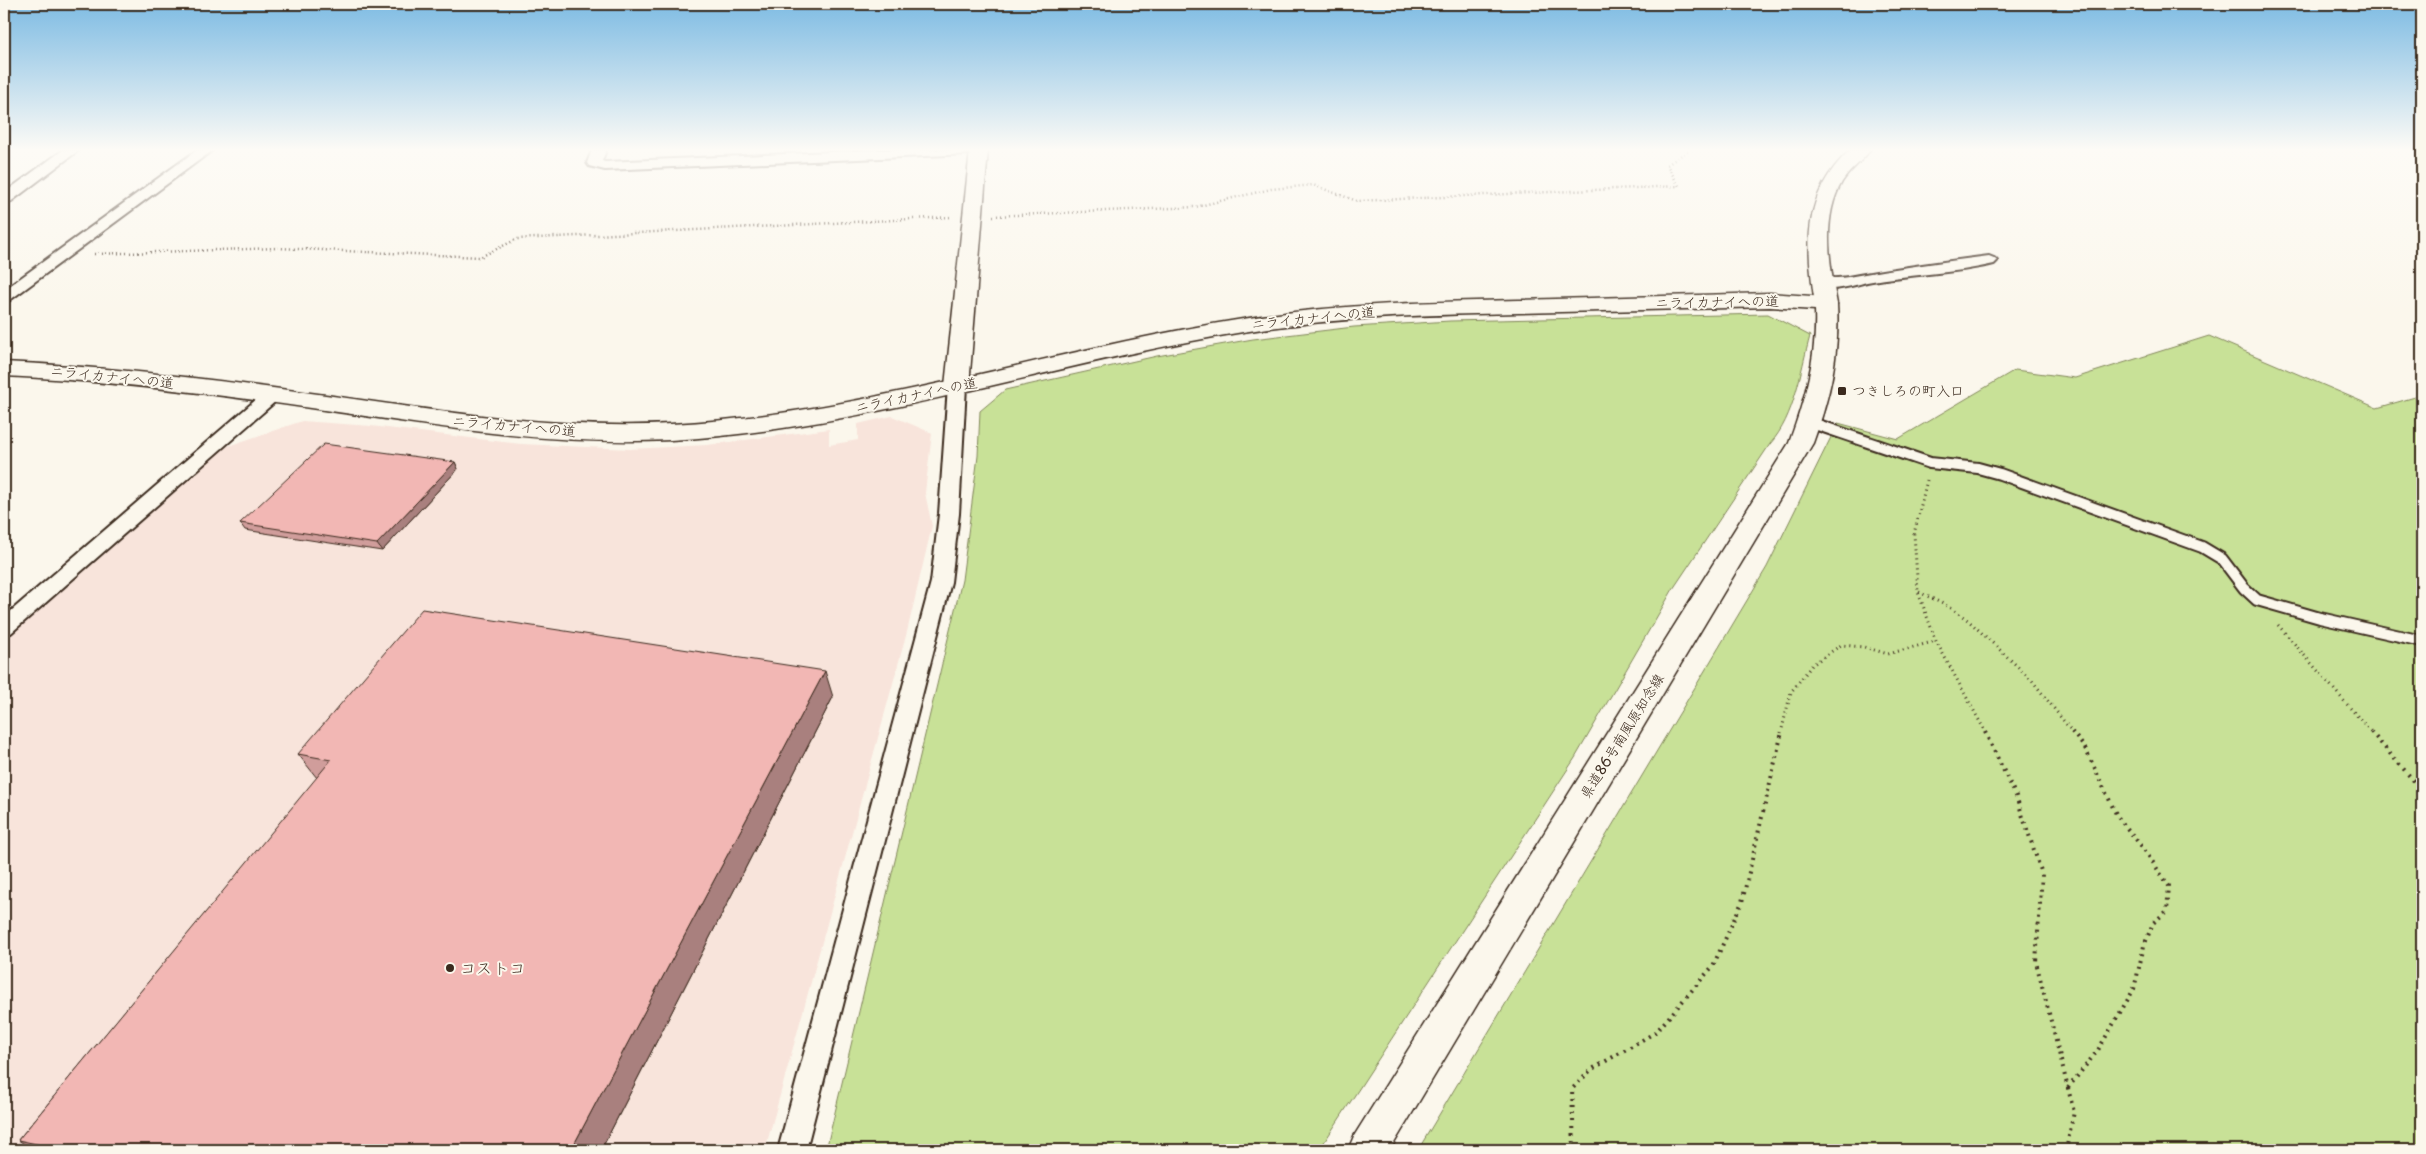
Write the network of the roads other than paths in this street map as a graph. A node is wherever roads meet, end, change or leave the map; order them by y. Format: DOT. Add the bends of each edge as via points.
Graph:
graph roads {
  1 [pos="131,204"];
  2 [pos="974,204"];
  3 [pos="1823,204"];
  4 [pos="1989,261"];
  5 [pos="1825,294"];
  6 [pos="4,297"];
  7 [pos="4,369"];
  8 [pos="958,386"];
  9 [pos="271,396"];
  10 [pos="1809,422"];
  11 [pos="4,628"];
  12 [pos="2422,641"];
  13 [pos="792,1150"];
  14 [pos="1368,1150"];
  1 -- 6 [label="street"];
  2 -- 8 [label="main road"];
  3 -- 5 [label="main road, 県道86号南風原知念線" via="1819,250"];
  4 -- 5 [label="street" via="1891,273 1837,284"];
  5 -- 8 [label="main road, ニライカナイへの道" via="1770,300 1398,310 1320,316 1244,325 1160,341"];
  5 -- 10 [label="main road, 県道86号南風原知念線" via="1828,325 1823,379"];
  7 -- 9 [label="main road, ニライカナイへの道" via="112,376"];
  8 -- 9 [label="main road, ニライカナイへの道" via="768,424 627,434 488,425"];
  8 -- 13 [label="street" via="941,582"];
  9 -- 11 [label="street"];
  10 -- 12 [label="lane" via="1930,463 1978,468 2000,474 2202,547 2222,559 2257,600"];
  10 -- 14 [label="main road, 県道86号南風原知念線" via="1797,450 1747,534"];
}
